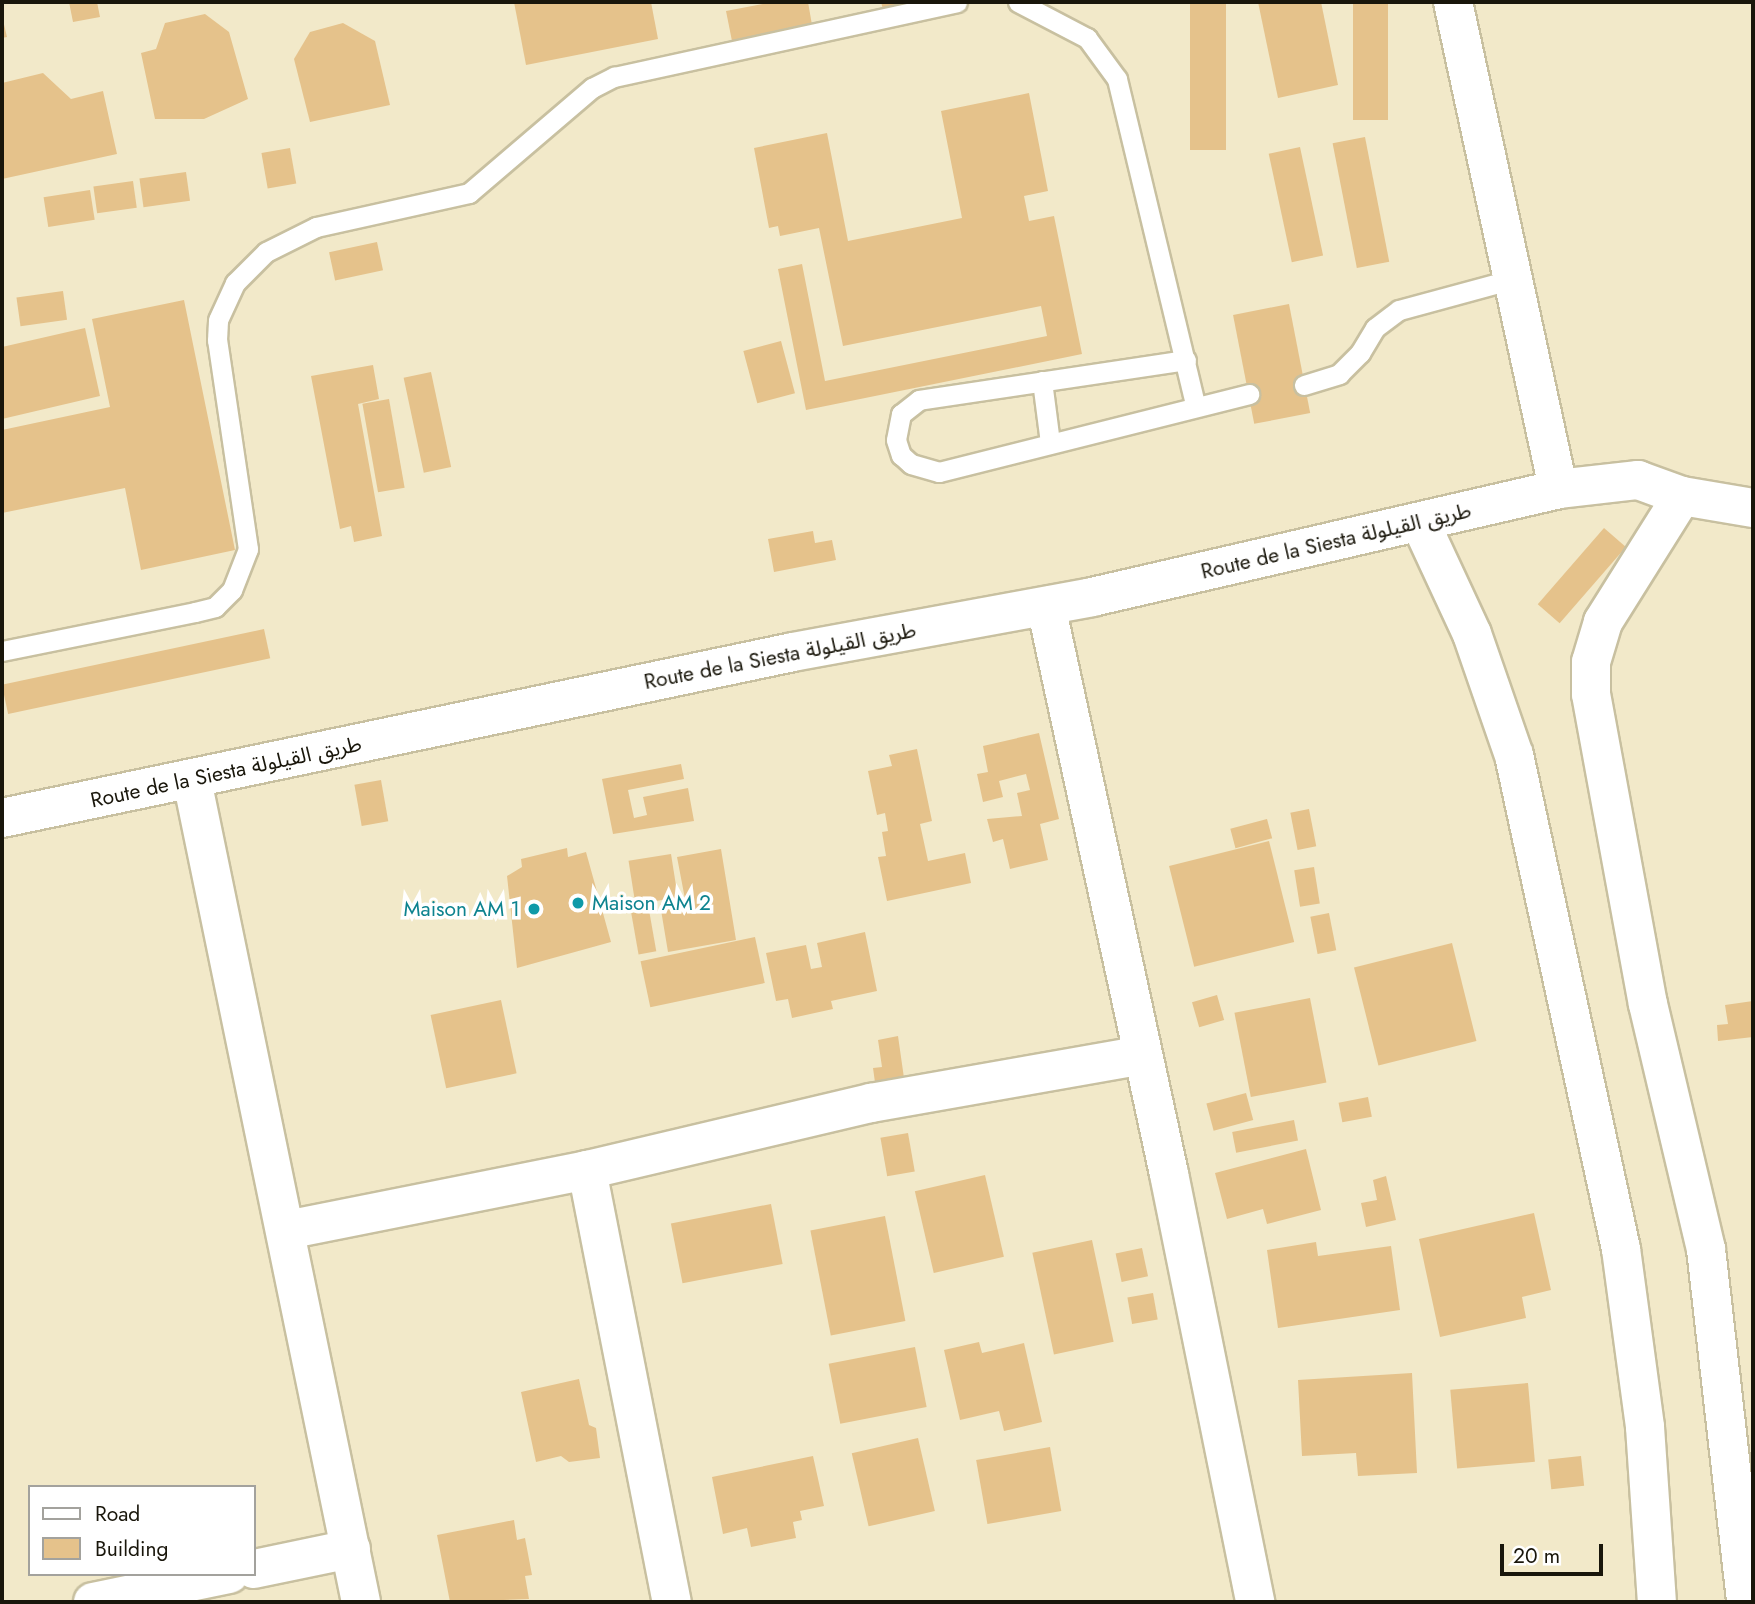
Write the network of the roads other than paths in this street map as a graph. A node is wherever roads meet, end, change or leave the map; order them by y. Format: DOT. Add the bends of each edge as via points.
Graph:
graph roads {
  1 [pos="957,2"];
  2 [pos="1018,2"];
  3 [pos="1453,2"];
  4 [pos="1513,279"];
  5 [pos="1186,360"];
  6 [pos="1042,382"];
  7 [pos="1304,385"];
  8 [pos="1249,394"];
  9 [pos="1195,405"];
  10 [pos="1050,443"];
  11 [pos="1558,489"];
  12 [pos="1682,496"];
  13 [pos="1753,508"];
  14 [pos="1420,522"];
  15 [pos="1046,606"];
  16 [pos="2,651"];
  17 [pos="192,780"];
  18 [pos="2,818"];
  19 [pos="1142,1055"];
  20 [pos="587,1170"];
  21 [pos="288,1230"];
  22 [pos="351,1549"];
  23 [pos="256,1569"];
  24 [pos="219,1576"];
  25 [pos="93,1602"];
  26 [pos="361,1602"];
  27 [pos="672,1602"];
  28 [pos="1255,1602"];
  29 [pos="1657,1602"];
  30 [pos="1745,1602"];
  1 -- 16 [label="lane" via="614,77 592,88 469,193 316,227 266,252 235,283 218,320 216,340 248,549 233,590 205,609"];
  2 -- 5 [label="lane" via="1087,38 1117,79"];
  3 -- 4 [label="street"];
  4 -- 7 [label="lane" via="1399,310 1376,328 1339,374"];
  4 -- 11 [label="street"];
  5 -- 6 [label="lane"];
  5 -- 9 [label="lane"];
  6 -- 10 [label="lane"];
  6 -- 10 [label="lane" via="919,400 901,414 896,440 901,455 911,464 939,472"];
  8 -- 9 [label="lane"];
  9 -- 10 [label="lane"];
  11 -- 12 [label="street, Route de la Siesta طريق القيلولة" via="1639,480"];
  11 -- 14 [label="street, Route de la Siesta طريق القيلولة"];
  12 -- 13 [label="street, Route de la Siesta طريق القيلولة"];
  12 -- 30 [label="street" via="1602,622 1591,662 1591,694 1648,1004 1706,1249"];
  14 -- 15 [label="street, Route de la Siesta طريق القيلولة"];
  14 -- 29 [label="street" via="1472,634 1514,755 1621,1249 1645,1427"];
  15 -- 17 [label="street, Route de la Siesta طريق القيلولة" via="793,652"];
  15 -- 19 [label="street"];
  17 -- 18 [label="street, Route de la Siesta طريق القيلولة"];
  17 -- 21 [label="street"];
  19 -- 20 [label="street" via="871,1103"];
  19 -- 28 [label="street"];
  20 -- 21 [label="street"];
  20 -- 27 [label="street"];
  21 -- 22 [label="street"];
  22 -- 23 [label="street"];
  22 -- 26 [label="street"];
  24 -- 25 [label="street"];
}
